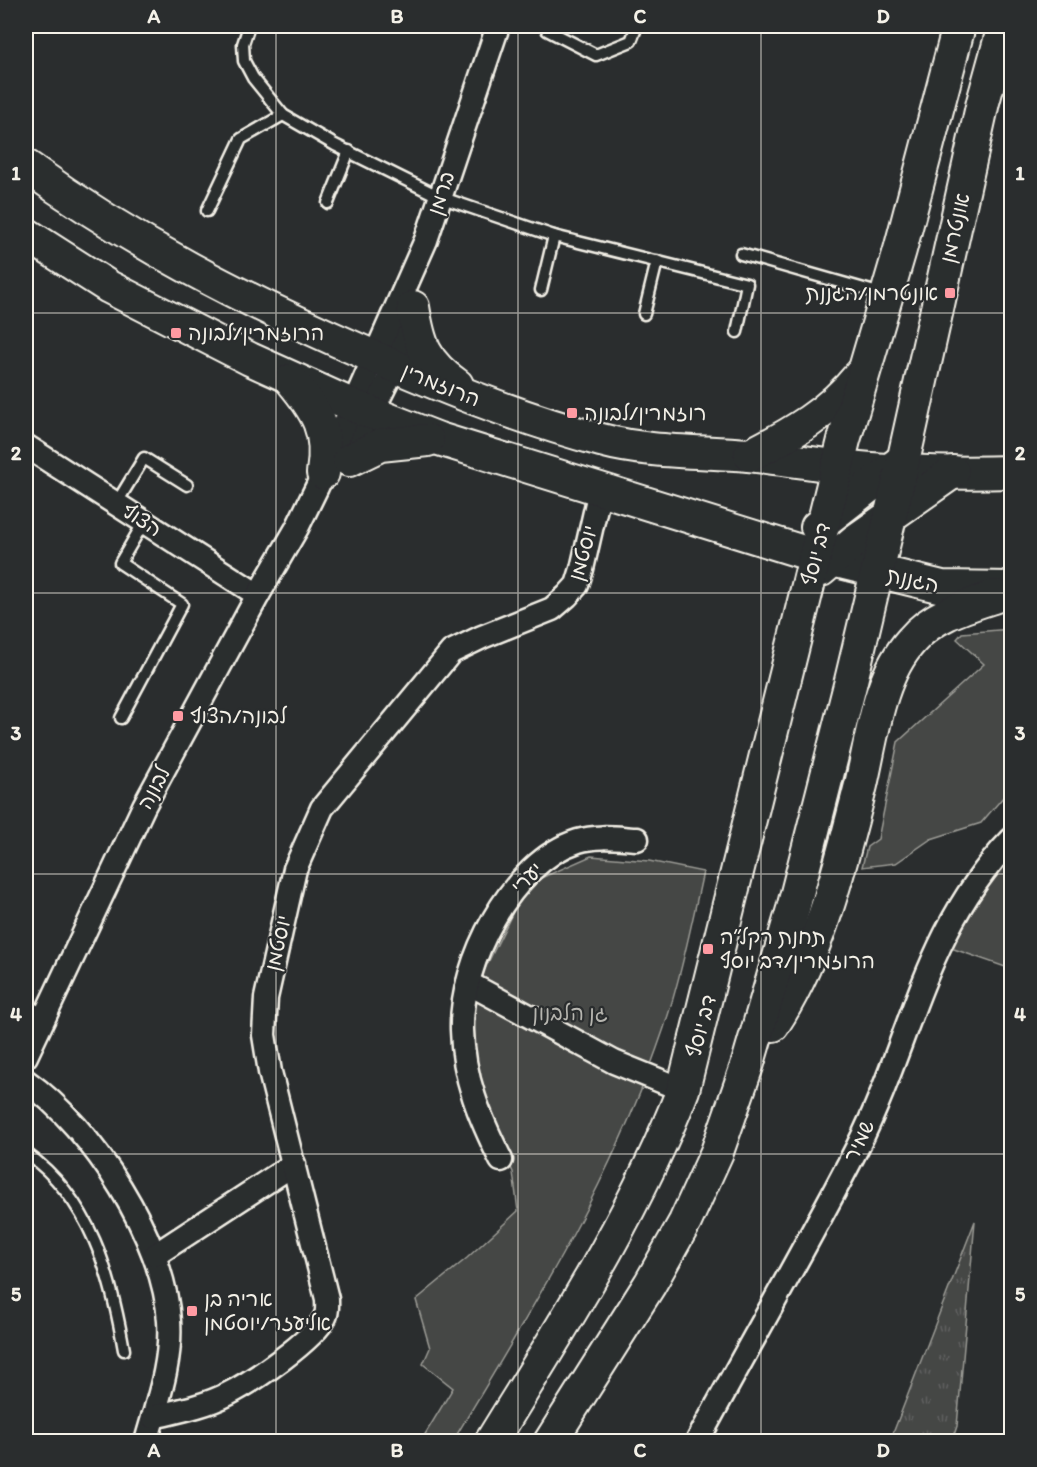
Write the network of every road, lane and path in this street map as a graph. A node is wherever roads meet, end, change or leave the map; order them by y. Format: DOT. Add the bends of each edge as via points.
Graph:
graph roads {
  1 [pos="249,26"];
  2 [pos="498,26"];
  3 [pos="549,26"];
  4 [pos="637,26"];
  5 [pos="959,26"];
  6 [pos="1004,26"];
  7 [pos="283,115"];
  8 [pos="349,152"];
  9 [pos="26,166"];
  10 [pos="440,196"];
  11 [pos="328,203"];
  12 [pos="207,211"];
  13 [pos="26,234"];
  14 [pos="554,236"];
  15 [pos="426,240"];
  16 [pos="741,254"];
  17 [pos="657,261"];
  18 [pos="541,290"];
  19 [pos="885,295"];
  20 [pos="413,307"];
  21 [pos="644,314"];
  22 [pos="737,332"];
  23 [pos="385,362"];
  24 [pos="862,372"];
  25 [pos="288,377"];
  26 [pos="479,402"];
  27 [pos="363,410"];
  28 [pos="439,439"];
  29 [pos="26,446"];
  30 [pos="750,455"];
  31 [pos="838,466"];
  32 [pos="336,467"];
  33 [pos="898,467"];
  34 [pos="953,472"];
  35 [pos="1011,472"];
  36 [pos="187,485"];
  37 [pos="600,490"];
  38 [pos="116,504"];
  39 [pos="891,514"];
  40 [pos="144,522"];
  41 [pos="824,522"];
  42 [pos="785,547"];
  43 [pos="819,566"];
  44 [pos="877,572"];
  45 [pos="1011,589"];
  46 [pos="258,595"];
  47 [pos="122,718"];
  48 [pos="637,839"];
  49 [pos="1011,839"];
  50 [pos="468,983"];
  51 [pos="26,1005"];
  52 [pos="46,1015"];
  53 [pos="26,1056"];
  54 [pos="748,1063"];
  55 [pos="26,1081"];
  56 [pos="683,1090"];
  57 [pos="26,1153"];
  58 [pos="501,1160"];
  59 [pos="294,1164"];
  60 [pos="155,1255"];
  61 [pos="124,1350"];
  62 [pos="153,1417"];
  63 [pos="146,1442"];
  64 [pos="491,1442"];
  65 [pos="550,1442"];
  66 [pos="697,1442"];
  1 -- 7 [label="lane" via="243,44 244,61"];
  2 -- 10 [label="street, ברמן"];
  3 -- 4 [label="lane" via="547,30 596,55 631,40"];
  5 -- 19 [label="main road"];
  6 -- 33 [label="main road, אונטרמן"];
  7 -- 8 [label="lane"];
  7 -- 12 [label="lane" via="241,139"];
  8 -- 10 [label="lane"];
  8 -- 11 [label="lane"];
  9 -- 23 [label="main road, הרוזמרין" via="92,212 222,288"];
  10 -- 14 [label="lane"];
  10 -- 15 [label="street, ברמן"];
  13 -- 25 [label="main road" via="109,287"];
  14 -- 17 [label="lane"];
  14 -- 18 [label="lane"];
  15 -- 20 [label="street"];
  15 -- 23 [label="street, ברמן"];
  16 -- 19 [label="lane"];
  17 -- 21 [label="lane"];
  17 -- 22 [label="lane" via="747,284"];
  19 -- 24 [label="main road"];
  20 -- 23 [label="street"];
  20 -- 26 [label="main road" via="418,339 425,354"];
  23 -- 26 [label="main road, הרוזמרין"];
  23 -- 27 [label="street, לבונה"];
  24 -- 30 [label="main road" via="811,422"];
  24 -- 31 [label="main road"];
  25 -- 27 [label="main road"];
  25 -- 32 [label="main road" via="313,406 321,423 326,458"];
  26 -- 30 [label="main road, הרוזמרין" via="632,447"];
  27 -- 28 [label="main road"];
  27 -- 32 [label="street, לבונה"];
  28 -- 32 [label="main road" via="380,445"];
  28 -- 37 [label="main road"];
  29 -- 38 [label="street, הצוף"];
  30 -- 31 [label="main road, הרוזמרין"];
  31 -- 33 [label="main road, הרוזמרין"];
  31 -- 41 [label="main road, דב יוסף"];
  32 -- 46 [label="street, לבונה"];
  33 -- 34 [label="main road"];
  33 -- 39 [label="main road, אונטרמן"];
  33 -- 41 [label="main road"];
  34 -- 35 [label="main road"];
  34 -- 39 [label="main road"];
  36 -- 38 [label="lane" via="144,458"];
  37 -- 42 [label="main road"];
  37 -- 59 [label="street, יוסטמן" via="582,569 577,585 567,597 552,609 452,652 322,808 310,832 295,869 266,998 264,1035"];
  38 -- 40 [label="street, הצוף"];
  39 -- 43 [label="main road"];
  39 -- 44 [label="main road, אונטרמן"];
  40 -- 46 [label="street, הצוף"];
  40 -- 47 [label="lane" via="120,563 182,604"];
  41 -- 42 [label="main road"];
  41 -- 43 [label="main road, דב יוסף"];
  42 -- 43 [label="main road"];
  43 -- 44 [label="main road, הגננת"];
  43 -- 56 [label="main road, דב יוסף"];
  44 -- 45 [label="main road, הגננת" via="952,588"];
  44 -- 54 [label="main road" via="793,909"];
  45 -- 54 [label="main road" via="934,621 899,656 881,705 829,904 805,968"];
  46 -- 52 [label="street, לבונה" via="144,806"];
  48 -- 50 [label="street, יערי" via="605,837 578,841 529,872 492,921"];
  49 -- 66 [label="street, שמיר" via="986,865 955,914 931,962 859,1145"];
  50 -- 56 [label="street" via="614,1062"];
  50 -- 58 [label="street, יערי" via="462,1010 466,1070 472,1097"];
  51 -- 52 [label="lane"];
  52 -- 53 [label="street, לבונה"];
  54 -- 65 [label="main road" via="717,1152 685,1222"];
  55 -- 60 [label="street" via="45,1095 93,1149 134,1211"];
  56 -- 64 [label="main road, דב יוסף" via="662,1143 606,1255"];
  57 -- 61 [label="lane" via="49,1170 72,1197 114,1291"];
  59 -- 60 [label="street"];
  59 -- 62 [label="street, יוסטמן" via="327,1299 327,1315 316,1330 275,1363 228,1394"];
  60 -- 62 [label="street" via="170,1323 167,1365"];
  62 -- 63 [label="street"];
}
